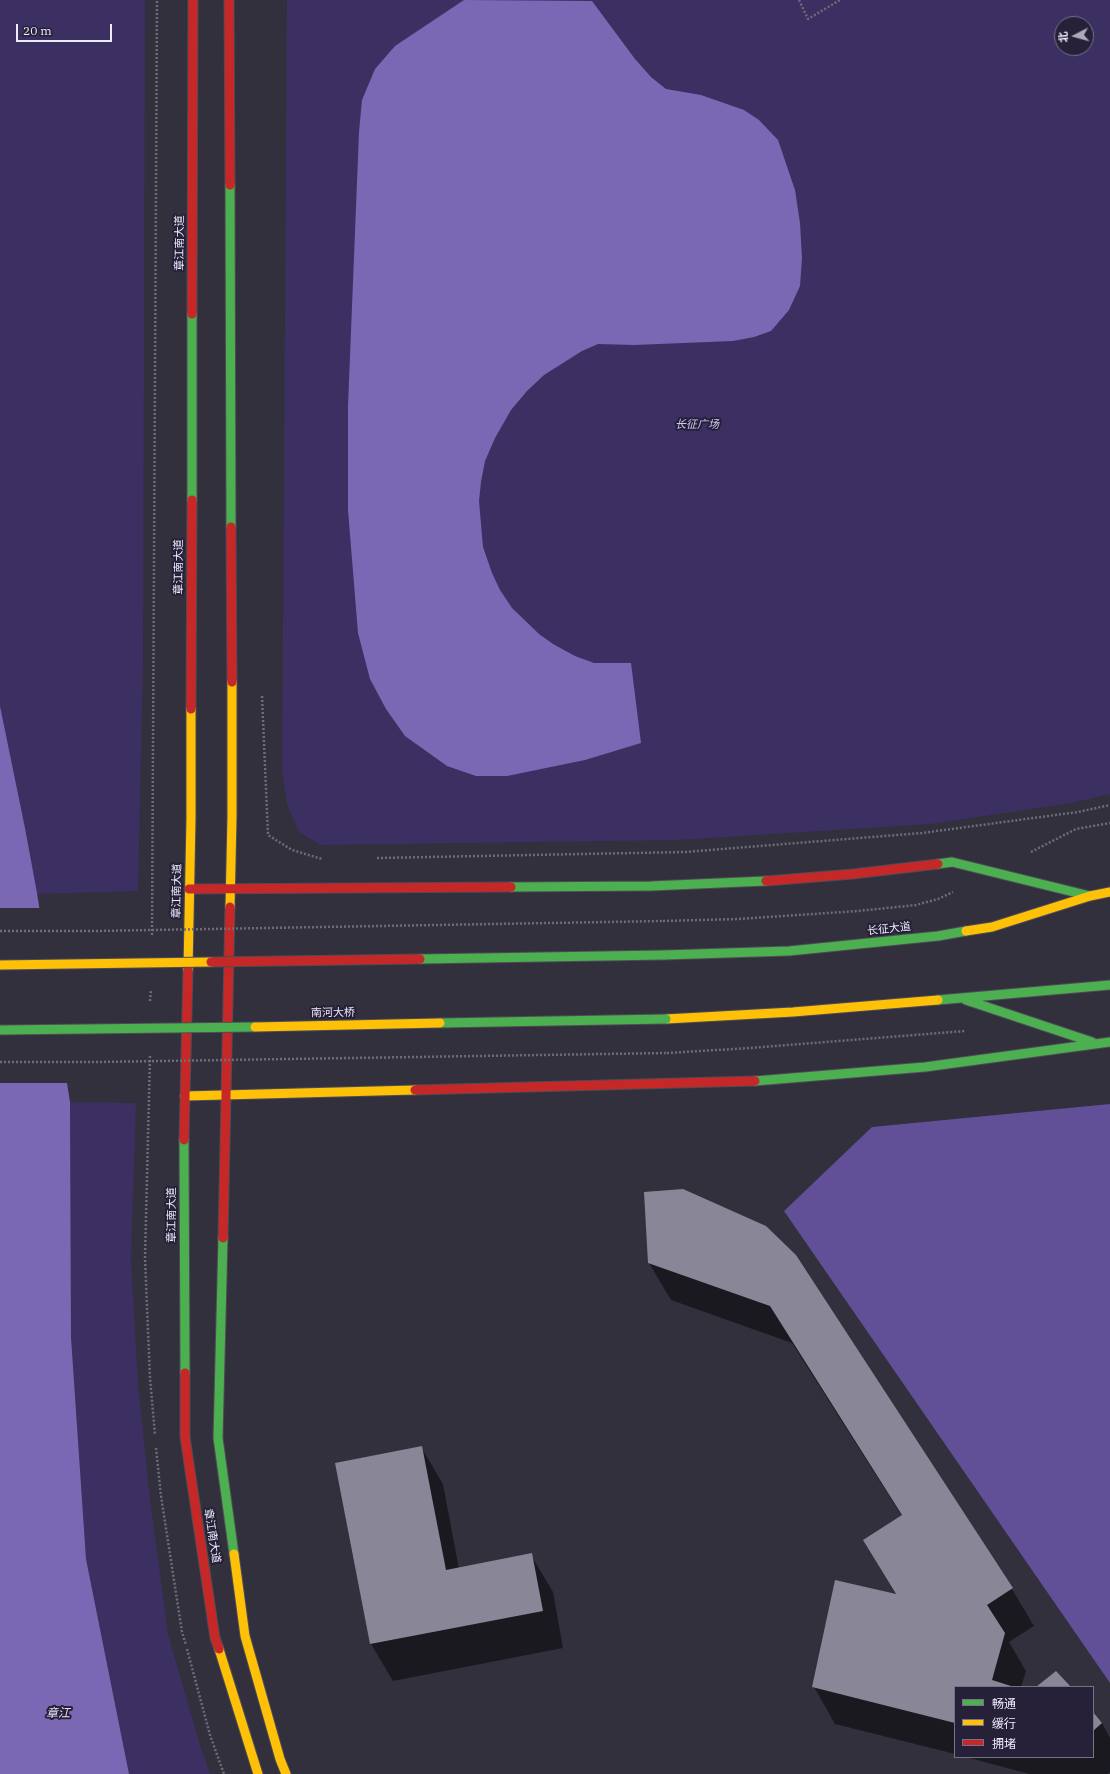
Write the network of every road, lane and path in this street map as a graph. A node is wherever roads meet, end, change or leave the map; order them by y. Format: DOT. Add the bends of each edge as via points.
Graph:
graph roads {
  1 [pos="158,0"];
  2 [pos="193,0"];
  3 [pos="229,0"];
  4 [pos="799,0"];
  5 [pos="840,0"];
  6 [pos="1110,805"];
  7 [pos="268,835"];
  8 [pos="370,858"];
  9 [pos="322,859"];
  10 [pos="189,889"];
  11 [pos="1110,892"];
  12 [pos="1090,896"];
  13 [pos="663,921"];
  14 [pos="0,931"];
  15 [pos="151,943"];
  16 [pos="0,966"];
  17 [pos="151,983"];
  18 [pos="1110,985"];
  19 [pos="957,997"];
  20 [pos="150,1006"];
  21 [pos="0,1030"];
  22 [pos="1110,1042"];
  23 [pos="1096,1043"];
  24 [pos="667,1053"];
  25 [pos="150,1054"];
  26 [pos="0,1062"];
  27 [pos="226,1095"];
  28 [pos="185,1096"];
  29 [pos="224,1774"];
  30 [pos="258,1774"];
  31 [pos="286,1774"];
  1 -- 15 [label="path"];
  2 -- 10 [label="main road, 章江南大道"];
  3 -- 27 [label="main road, 章江南大道" via="232,817"];
  4 -- 5 [label="path" via="808,18"];
  6 -- 8 [label="path" via="1078,812 922,833 685,852"];
  7 -- 9 [label="path" via="292,850"];
  10 -- 12 [label="main road" via="651,886 739,883 853,874 952,862"];
  10 -- 28 [label="main road, 章江南大道"];
  11 -- 12 [label="main road, 长征大道"];
  12 -- 16 [label="main road, 长征大道, bridge" via="992,927 938,936 789,950 664,955"];
  13 -- 14 [label="path, bridge"];
  17 -- 20 [label="path"];
  18 -- 19 [label="main road"];
  19 -- 21 [label="main road, 南河大桥, bridge" via="793,1012 666,1019"];
  19 -- 23 [label="main road"];
  22 -- 23 [label="main road"];
  23 -- 27 [label="main road" via="925,1067 759,1081"];
  24 -- 26 [label="path, bridge"];
  25 -- 29 [label="path" via="145,1258 150,1378 161,1496 182,1632 210,1735"];
  27 -- 28 [label="main road"];
  27 -- 31 [label="main road, 章江南大道" via="218,1438 245,1636"];
  28 -- 30 [label="main road, 章江南大道" via="185,1436 215,1638"];
}
